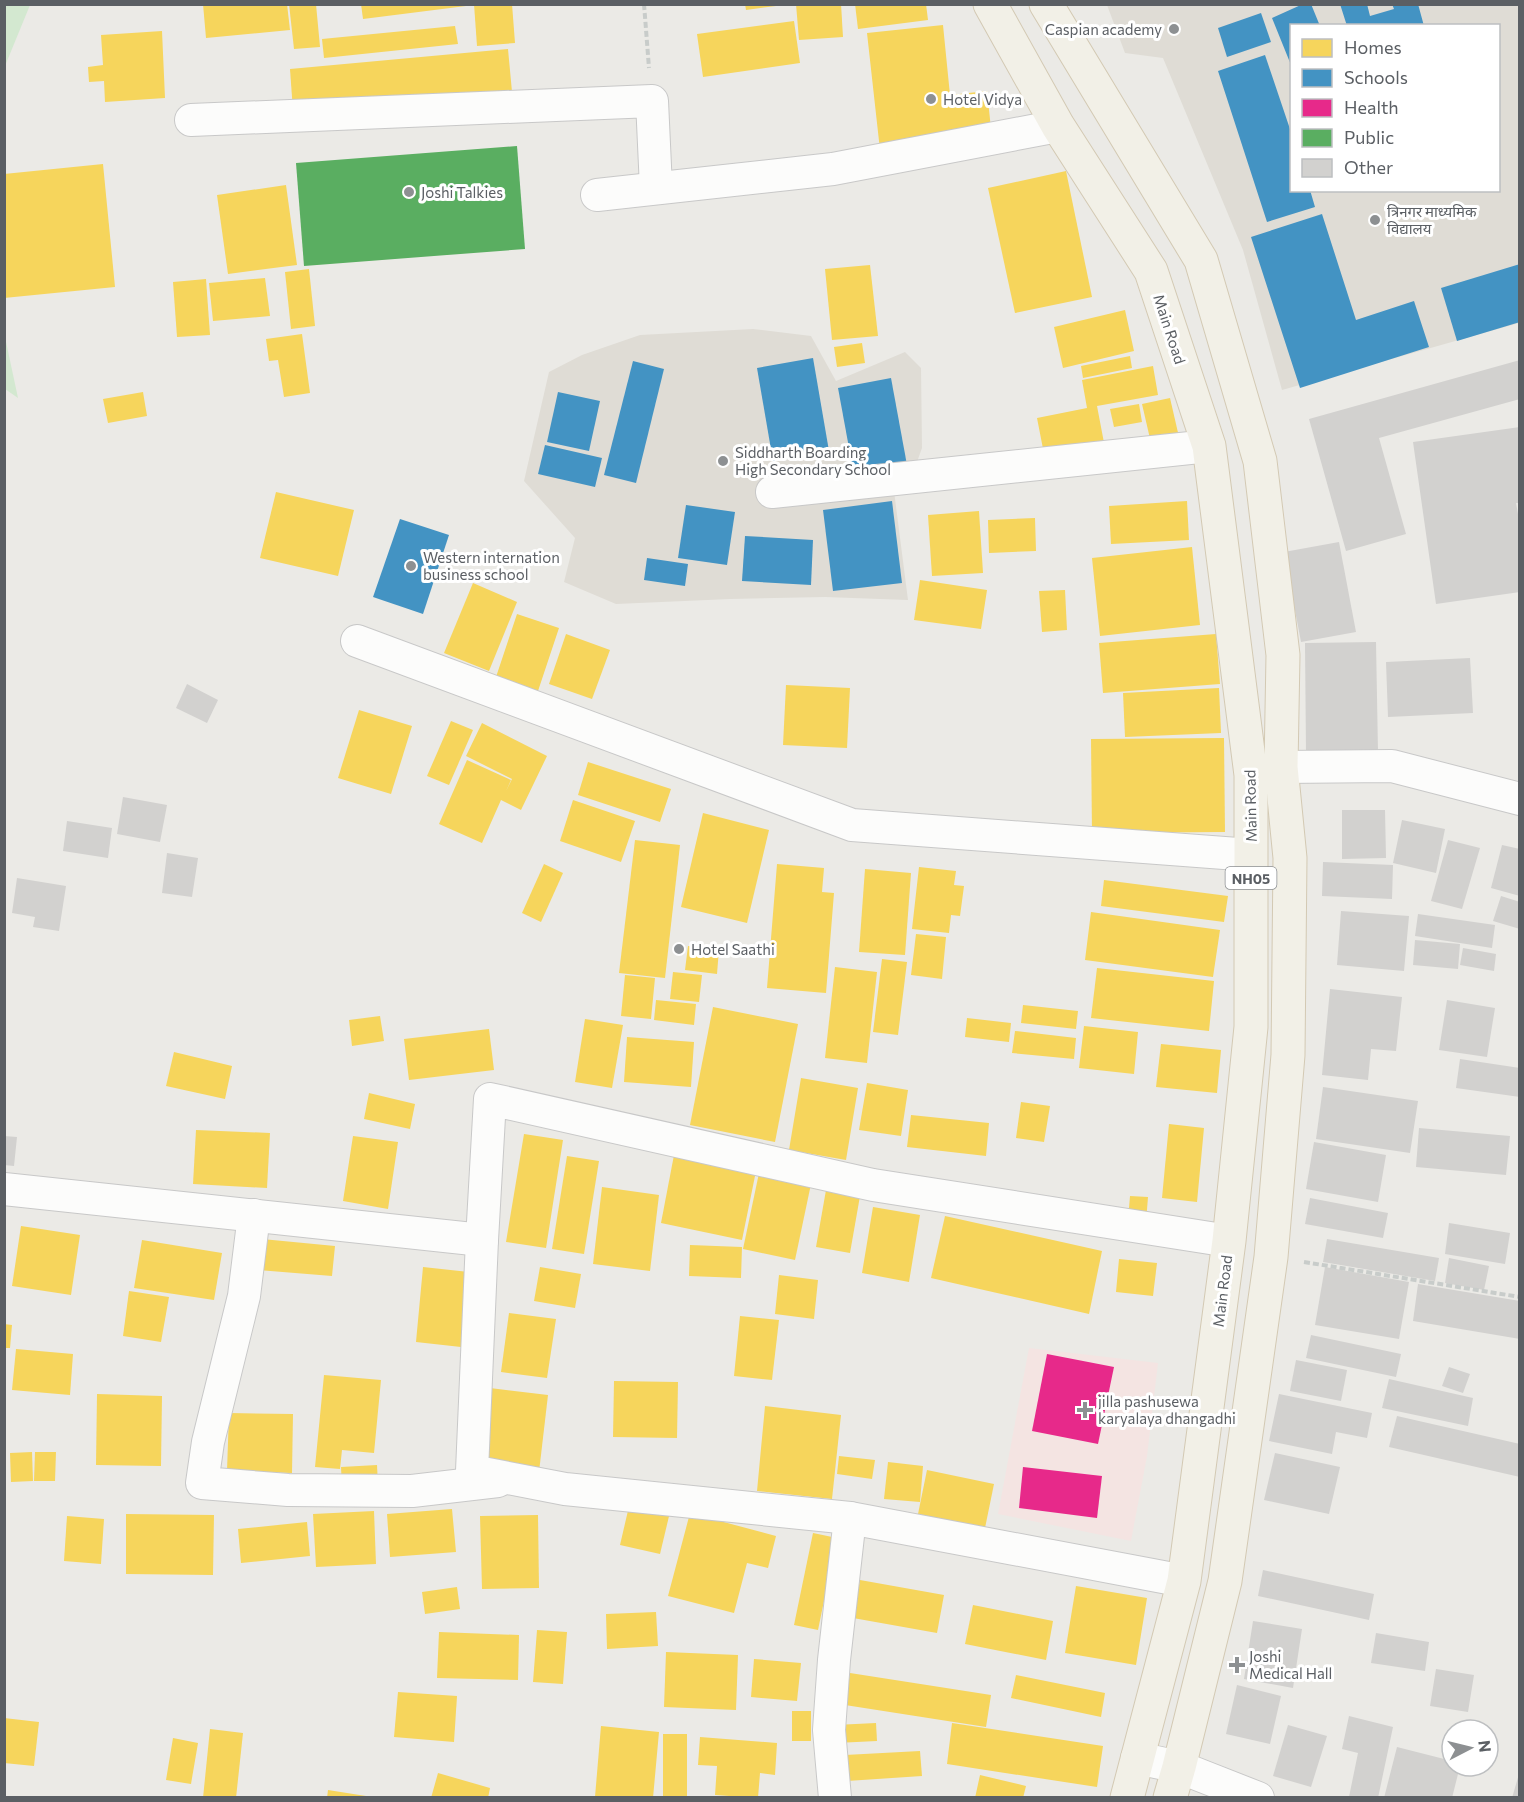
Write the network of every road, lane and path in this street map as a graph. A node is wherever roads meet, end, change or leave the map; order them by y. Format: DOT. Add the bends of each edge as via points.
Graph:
graph roads {
  1 [pos="644,4"];
  2 [pos="990,4"];
  3 [pos="1046,4"];
  4 [pos="652,101"];
  5 [pos="191,120"];
  6 [pos="1058,126"];
  7 [pos="656,188"];
  8 [pos="597,195"];
  9 [pos="1209,446"];
  10 [pos="772,492"];
  11 [pos="357,640"];
  12 [pos="1266,771"];
  13 [pos="1520,799"];
  14 [pos="1251,855"];
  15 [pos="4,1189"];
  16 [pos="254,1215"];
  17 [pos="483,1240"];
  18 [pos="1228,1241"];
  19 [pos="1271,1257"];
  20 [pos="1520,1297"];
  21 [pos="515,1479"];
  22 [pos="850,1518"];
  23 [pos="1184,1581"];
  24 [pos="1137,1758"];
  25 [pos="1174,1782"];
  26 [pos="835,1797"];
  27 [pos="1127,1797"];
  28 [pos="1258,1797"];
  1 -- 4 [label="path"];
  2 -- 6 [label="main road, Main Road / NH05"];
  3 -- 12 [label="main road, Main Road / NH05" via="1201,260 1260,461 1283,655"];
  4 -- 5 [label="street"];
  4 -- 7 [label="street"];
  6 -- 7 [label="street" via="833,169"];
  6 -- 9 [label="main road, Main Road / NH05" via="1151,271"];
  7 -- 8 [label="street"];
  9 -- 10 [label="street"];
  9 -- 12 [label="main road, Main Road / NH05"];
  11 -- 14 [label="street" via="852,825"];
  12 -- 13 [label="street" via="1392,766"];
  12 -- 14 [label="main road, Main Road / NH05"];
  12 -- 19 [label="main road, Main Road / NH05" via="1290,858 1288,1055"];
  14 -- 18 [label="main road, Main Road / NH05" via="1251,1027"];
  15 -- 16 [label="street"];
  16 -- 17 [label="street"];
  16 -- 21 [label="street" via="244,1296 208,1442 202,1483 288,1490 412,1491"];
  17 -- 18 [label="street" via="490,1099 873,1185"];
  17 -- 21 [label="street" via="472,1470"];
  18 -- 23 [label="main road, Main Road / NH05"];
  19 -- 20 [label="path"];
  19 -- 25 [label="main road, Main Road / NH05" via="1225,1581"];
  21 -- 22 [label="street" via="566,1489"];
  22 -- 23 [label="street"];
  22 -- 26 [label="street" via="829,1730"];
  23 -- 24 [label="main road, Main Road / NH05"];
  24 -- 25 [label="street"];
  24 -- 27 [label="main road, Main Road / NH05"];
  25 -- 28 [label="street"];
}
